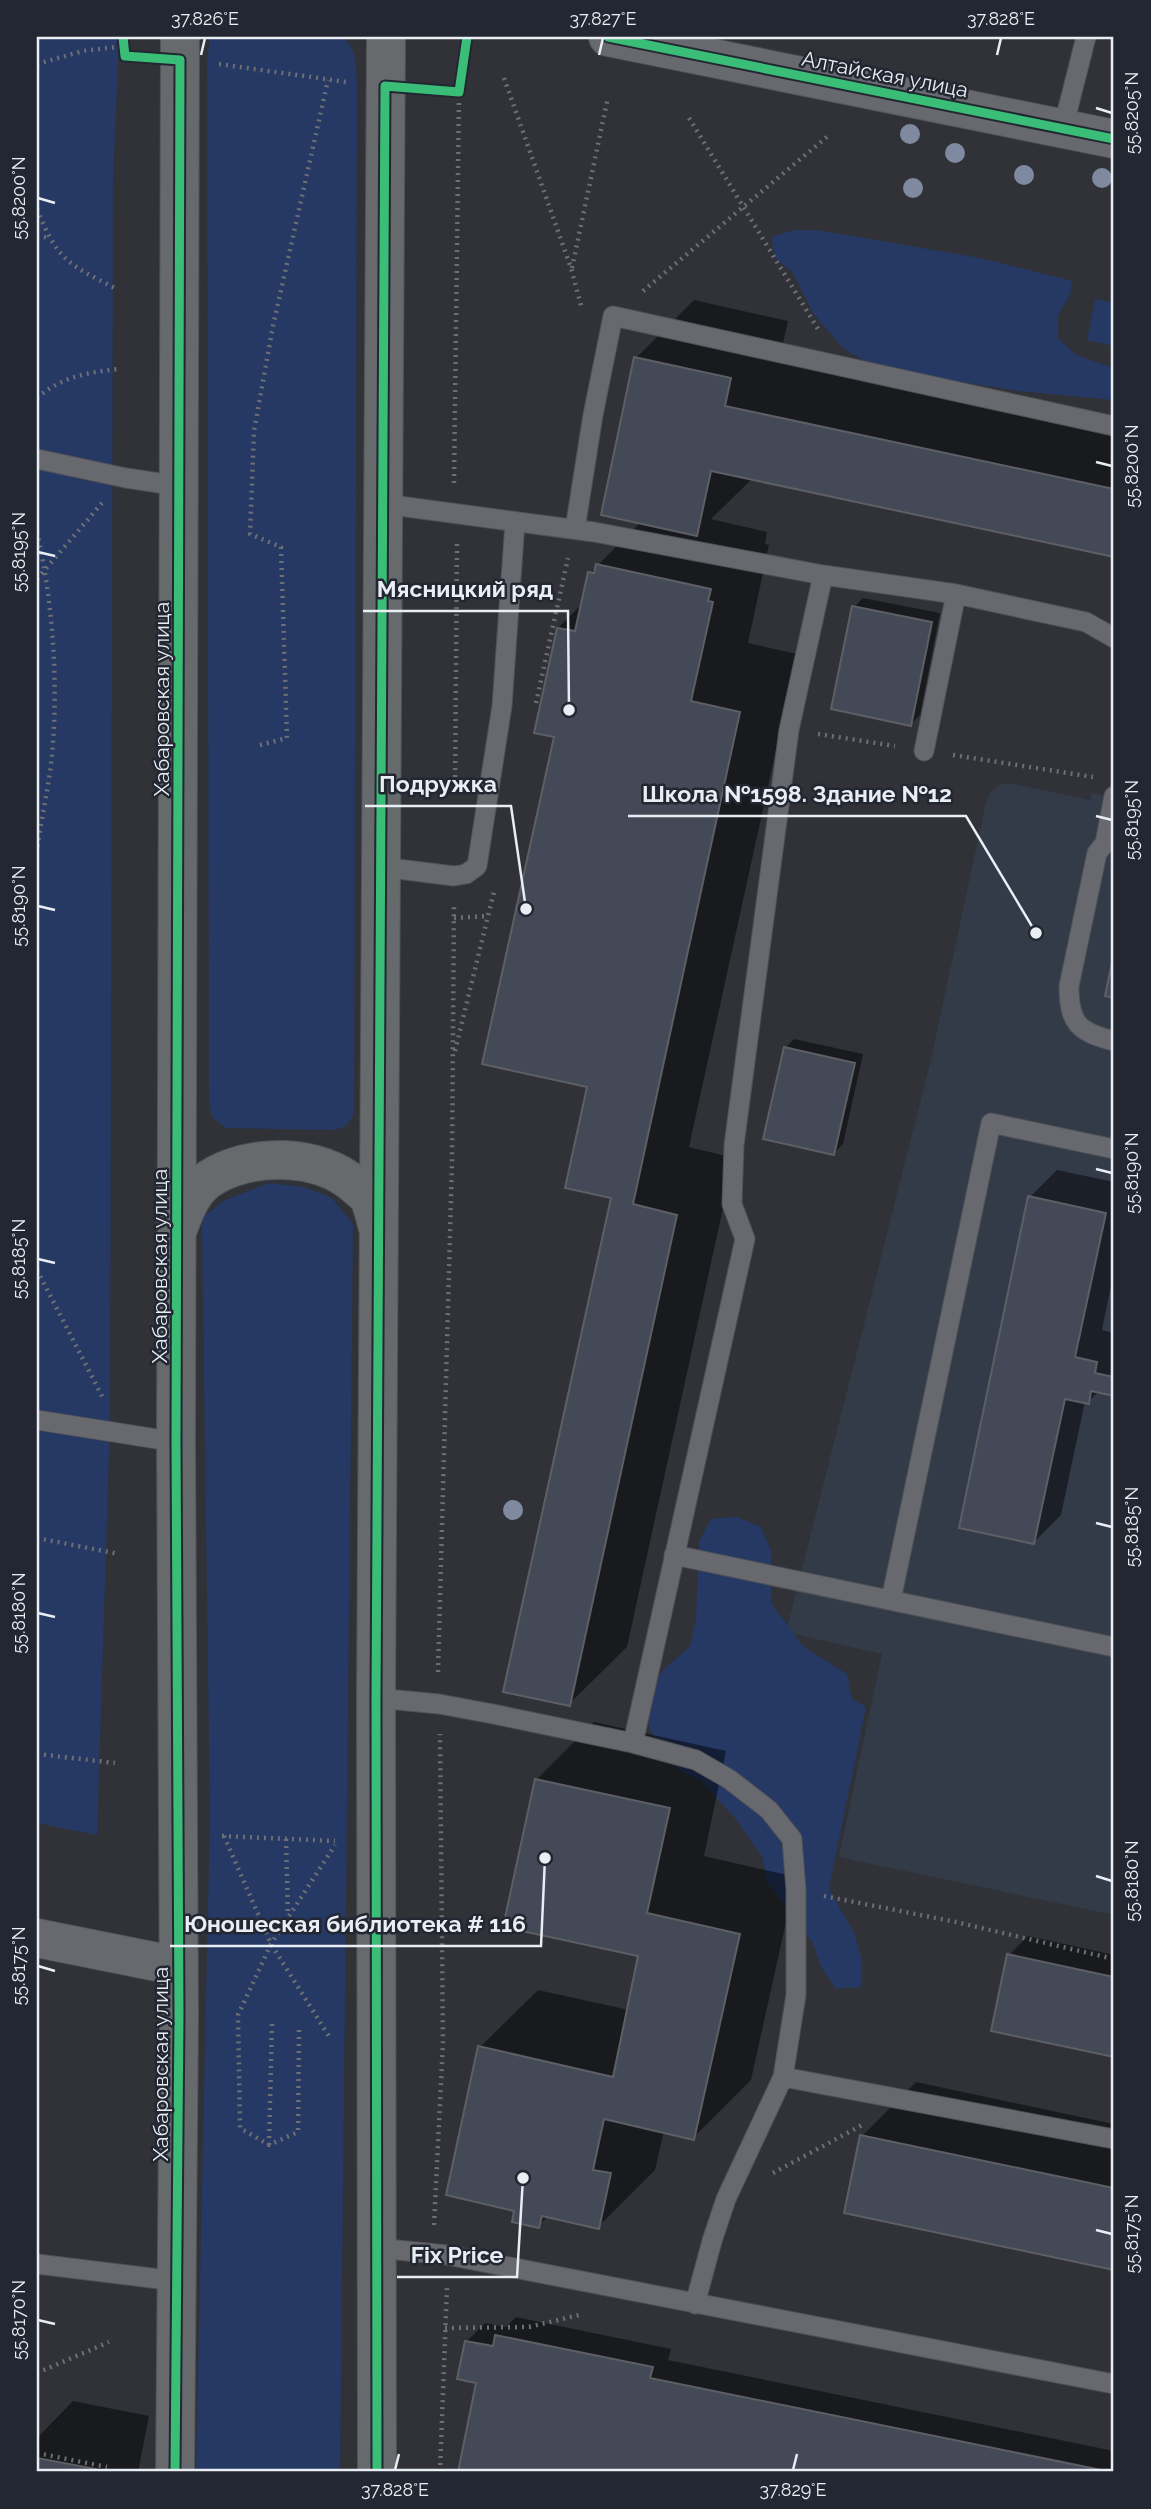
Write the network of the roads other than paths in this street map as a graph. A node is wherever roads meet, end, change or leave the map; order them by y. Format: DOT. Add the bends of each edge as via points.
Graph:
graph roads {
  1 [pos="386,37"];
  2 [pos="1086,37"];
  3 [pos="622,38"];
  4 [pos="193,50"];
  5 [pos="1063,128"];
  6 [pos="1114,139"];
  7 [pos="1114,426"];
  8 [pos="37,458"];
  9 [pos="179,486"];
  10 [pos="384,504"];
  11 [pos="515,522"];
  12 [pos="575,530"];
  13 [pos="823,575"];
  14 [pos="956,594"];
  15 [pos="1114,638"];
  16 [pos="924,751"];
  17 [pos="1114,796"];
  18 [pos="1110,842"];
  19 [pos="382,867"];
  20 [pos="1114,1041"];
  21 [pos="1114,1149"];
  22 [pos="380,1233"];
  23 [pos="177,1234"];
  24 [pos="37,1420"];
  25 [pos="176,1442"];
  26 [pos="674,1555"];
  27 [pos="891,1601"];
  28 [pos="1114,1647"];
  29 [pos="376,1699"];
  30 [pos="633,1742"];
  31 [pos="37,1938"];
  32 [pos="177,1966"];
  33 [pos="783,2077"];
  34 [pos="1114,2139"];
  35 [pos="377,2248"];
  36 [pos="37,2264"];
  37 [pos="176,2281"];
  38 [pos="695,2304"];
  39 [pos="1114,2384"];
  40 [pos="175,2472"];
  41 [pos="377,2472"];
  1 -- 10 [label="main road"];
  2 -- 5 [label="lane"];
  3 -- 5 [label="street, Алтайская улица"];
  4 -- 9 [label="main road, Хабаровская улица"];
  5 -- 6 [label="street, Алтайская улица"];
  7 -- 12 [label="lane" via="613,316"];
  8 -- 9 [label="lane"];
  9 -- 23 [label="main road, Хабаровская улица"];
  10 -- 11 [label="lane"];
  10 -- 19 [label="main road"];
  11 -- 12 [label="lane"];
  11 -- 19 [label="lane" via="502,706 477,866 454,876"];
  12 -- 13 [label="lane"];
  13 -- 14 [label="lane"];
  13 -- 26 [label="lane" via="789,730 734,1145 732,1204 745,1239"];
  14 -- 15 [label="lane" via="1086,622"];
  14 -- 16 [label="lane"];
  17 -- 18 [label="lane"];
  18 -- 20 [label="lane" via="1097,853 1069,986 1069,1007 1078,1025 1090,1035"];
  19 -- 22 [label="main road"];
  21 -- 27 [label="lane" via="991,1123"];
  22 -- 23 [label="main road" via="368,1197 342,1174 306,1162 267,1161 234,1167 207,1180 188,1202"];
  22 -- 29 [label="main road"];
  23 -- 25 [label="main road, Хабаровская улица"];
  24 -- 25 [label="lane"];
  25 -- 32 [label="main road, Хабаровская улица"];
  26 -- 27 [label="lane"];
  26 -- 30 [label="lane"];
  27 -- 28 [label="lane"];
  29 -- 30 [label="lane" via="439,1704"];
  29 -- 35 [label="main road"];
  30 -- 33 [label="lane" via="696,1760 729,1779 769,1810 792,1839 796,1996"];
  31 -- 32 [label="street"];
  32 -- 37 [label="main road, Хабаровская улица"];
  33 -- 34 [label="lane"];
  33 -- 38 [label="lane" via="726,2199"];
  35 -- 38 [label="lane" via="447,2255"];
  35 -- 41 [label="main road"];
  36 -- 37 [label="lane"];
  37 -- 40 [label="main road, Хабаровская улица"];
  38 -- 39 [label="lane"];
}
